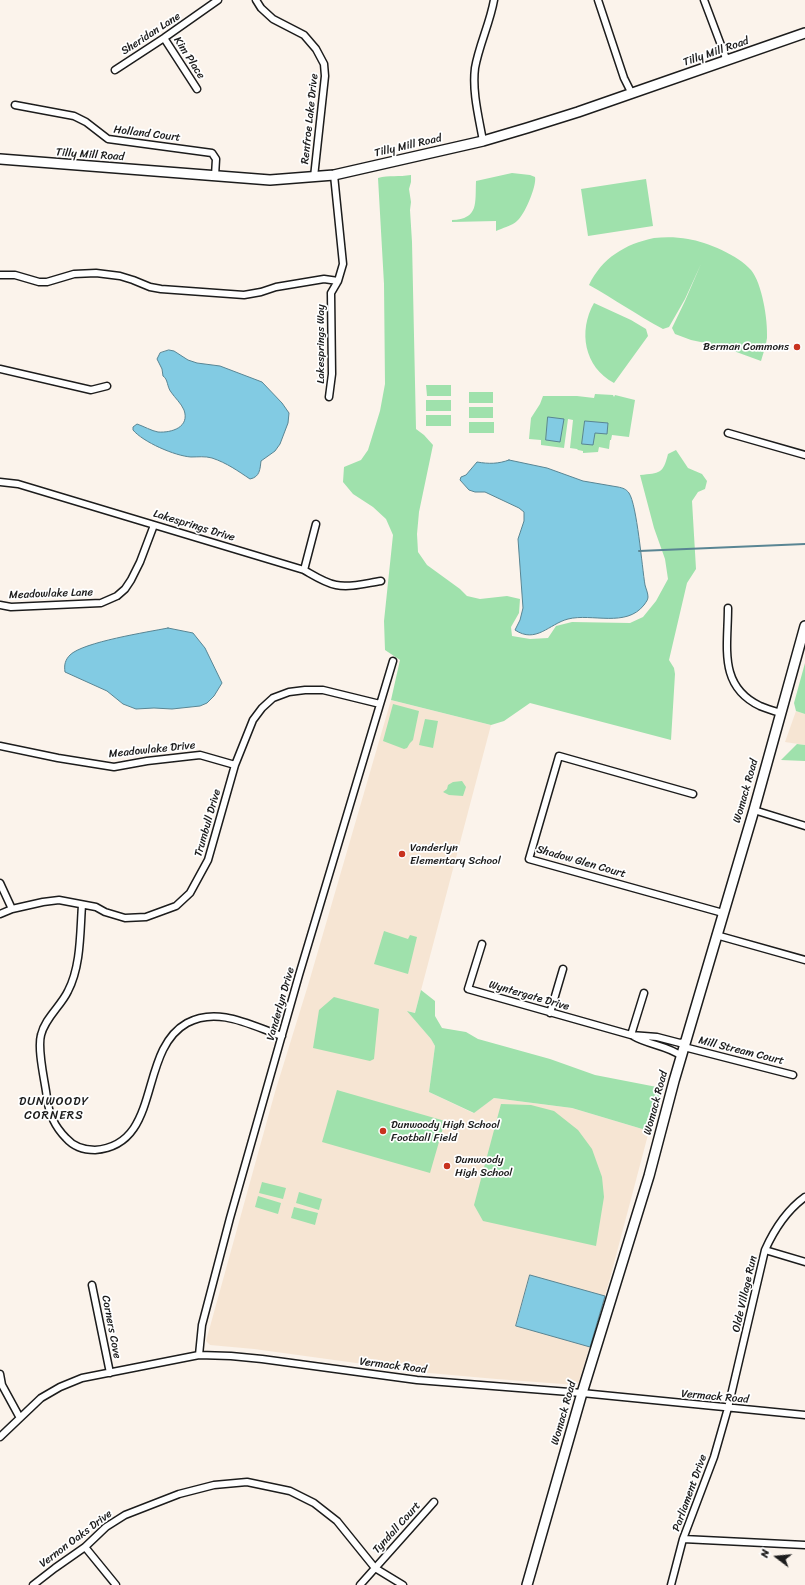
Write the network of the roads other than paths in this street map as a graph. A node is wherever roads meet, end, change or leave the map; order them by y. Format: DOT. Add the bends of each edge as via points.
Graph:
graph roads {
  1 [pos="218,0"];
  2 [pos="256,0"];
  3 [pos="494,0"];
  4 [pos="598,0"];
  5 [pos="704,0"];
  6 [pos="805,33"];
  7 [pos="164,38"];
  8 [pos="727,61"];
  9 [pos="115,70"];
  10 [pos="197,88"];
  11 [pos="632,94"];
  12 [pos="14,105"];
  13 [pos="483,141"];
  14 [pos="0,159"];
  15 [pos="334,175"];
  16 [pos="215,176"];
  17 [pos="314,177"];
  18 [pos="0,275"];
  19 [pos="338,281"];
  20 [pos="0,369"];
  21 [pos="108,386"];
  22 [pos="329,397"];
  23 [pos="728,433"];
  24 [pos="805,456"];
  25 [pos="0,482"];
  26 [pos="316,524"];
  27 [pos="154,525"];
  28 [pos="304,570"];
  29 [pos="381,581"];
  30 [pos="0,605"];
  31 [pos="728,608"];
  32 [pos="805,626"];
  33 [pos="393,661"];
  34 [pos="380,704"];
  35 [pos="781,713"];
  36 [pos="0,746"];
  37 [pos="235,765"];
  38 [pos="693,794"];
  39 [pos="754,810"];
  40 [pos="805,826"];
  41 [pos="0,883"];
  42 [pos="82,905"];
  43 [pos="12,909"];
  44 [pos="722,913"];
  45 [pos="0,914"];
  46 [pos="716,935"];
  47 [pos="482,944"];
  48 [pos="805,960"];
  49 [pos="563,969"];
  50 [pos="644,993"];
  51 [pos="550,1013"];
  52 [pos="631,1035"];
  53 [pos="282,1036"];
  54 [pos="671,1041"];
  55 [pos="683,1048"];
  56 [pos="669,1050"];
  57 [pos="794,1075"];
  58 [pos="805,1197"];
  59 [pos="766,1250"];
  60 [pos="805,1262"];
  61 [pos="92,1285"];
  62 [pos="199,1355"];
  63 [pos="110,1373"];
  64 [pos="0,1374"];
  65 [pos="582,1393"];
  66 [pos="728,1408"];
  67 [pos="805,1415"];
  68 [pos="20,1418"];
  69 [pos="0,1437"];
  70 [pos="434,1502"];
  71 [pos="683,1539"];
  72 [pos="805,1545"];
  73 [pos="85,1547"];
  74 [pos="375,1568"];
  75 [pos="33,1585"];
  76 [pos="116,1585"];
  77 [pos="360,1585"];
  78 [pos="403,1585"];
  79 [pos="527,1585"];
  80 [pos="671,1585"];
  1 -- 7 [label="street, Sheridan Lane"];
  2 -- 17 [label="street, Renfroe Lake Drive" via="273,20 304,36 316,49 324,64 325,76"];
  3 -- 13 [label="street" via="475,69 474,88"];
  4 -- 11 [label="street" via="624,78"];
  5 -- 8 [label="street"];
  6 -- 8 [label="street, Tilly Mill Road"];
  7 -- 9 [label="street, Sheridan Lane"];
  7 -- 10 [label="street, Kim Place"];
  8 -- 11 [label="street, Tilly Mill Road"];
  11 -- 13 [label="street, Tilly Mill Road"];
  12 -- 16 [label="street, Holland Court" via="74,116 86,122 108,140 212,153 216,159"];
  13 -- 15 [label="street, Tilly Mill Road"];
  14 -- 16 [label="street, Tilly Mill Road"];
  15 -- 17 [label="street, Tilly Mill Road"];
  15 -- 19 [label="street, Lakesprings Way" via="343,264"];
  16 -- 17 [label="street, Tilly Mill Road" via="270,180"];
  18 -- 19 [label="street" via="47,282 74,274 96,273 120,276 161,289 244,295 324,279"];
  19 -- 22 [label="street, Lakesprings Way" via="331,293 332,374"];
  20 -- 21 [label="street" via="91,390"];
  23 -- 24 [label="street"];
  25 -- 27 [label="street, Lakesprings Drive" via="18,484"];
  26 -- 28 [label="street"];
  27 -- 28 [label="street, Lakesprings Drive"];
  27 -- 30 [label="street, Meadowlake Lane" via="131,580 117,596 101,603 84,605"];
  28 -- 29 [label="street, Lakesprings Drive" via="336,585"];
  31 -- 35 [label="street" via="728,660 730,675 736,687 752,702"];
  32 -- 35 [label="street, Womack Road"];
  33 -- 34 [label="street, Vanderlyn Drive"];
  34 -- 37 [label="street, Trumbull Drive" via="323,690 289,692 273,698 253,720"];
  34 -- 53 [label="street, Vanderlyn Drive"];
  35 -- 39 [label="street, Womack Road"];
  36 -- 37 [label="street, Meadowlake Drive" via="114,767 200,755"];
  37 -- 42 [label="street, Trumbull Drive" via="208,860 190,893 176,906 146,917 125,918 96,907"];
  38 -- 44 [label="street, Shadow Glen Court" via="559,756 529,859"];
  39 -- 40 [label="street"];
  39 -- 44 [label="street, Womack Road"];
  41 -- 43 [label="street"];
  42 -- 43 [label="street, Trumbull Drive" via="59,900"];
  42 -- 53 [label="street" via="78,955 72,982 64,1000 41,1034 48,1108 55,1126 67,1140 79,1148 106,1149 121,1142 130,1134 144,1109 158,1059 165,1044 186,1024 199,1018 217,1015"];
  43 -- 45 [label="street, Trumbull Drive"];
  44 -- 46 [label="street, Womack Road"];
  46 -- 48 [label="street"];
  46 -- 55 [label="street, Womack Road"];
  47 -- 51 [label="street, Wyntergate Drive" via="468,989"];
  49 -- 51 [label="street"];
  50 -- 52 [label="street"];
  51 -- 52 [label="street, Wyntergate Drive"];
  52 -- 54 [label="street, Wyntergate Drive"];
  52 -- 56 [label="street, Wyntergate Drive"];
  53 -- 62 [label="street, Vanderlyn Drive" via="203,1318"];
  54 -- 55 [label="street, Wyntergate Drive" via="680,1043"];
  54 -- 56 [label="street"];
  55 -- 56 [label="street, Wyntergate Drive"];
  55 -- 57 [label="street, Mill Stream Court"];
  55 -- 65 [label="street, Womack Road" via="649,1176"];
  58 -- 59 [label="street, Olde Village Run" via="785,1217 772,1235"];
  59 -- 60 [label="street"];
  59 -- 66 [label="street, Olde Village Run"];
  61 -- 63 [label="street, Corners Cove"];
  62 -- 63 [label="street, Vermack Road"];
  62 -- 65 [label="street, Vermack Road" via="262,1359 417,1380"];
  63 -- 68 [label="street, Vermack Road" via="82,1378 60,1387 42,1398"];
  64 -- 68 [label="street" via="2,1385"];
  65 -- 66 [label="street, Vermack Road"];
  65 -- 79 [label="street, Womack Road"];
  66 -- 67 [label="street, Vermack Road"];
  66 -- 71 [label="street, Parliament Drive" via="714,1457"];
  68 -- 69 [label="street, Vermack Road"];
  70 -- 74 [label="street, Tyndall Court"];
  71 -- 72 [label="street"];
  71 -- 80 [label="street, Parliament Drive"];
  73 -- 74 [label="street, Vernon Oaks Drive" via="106,1527 125,1515 151,1504 214,1485 247,1482 290,1492 314,1503 337,1522"];
  73 -- 75 [label="street, Vernon Oaks Drive"];
  73 -- 76 [label="street"];
  74 -- 77 [label="street, Tyndall Court"];
  74 -- 78 [label="street, Vernon Oaks Drive"];
}
